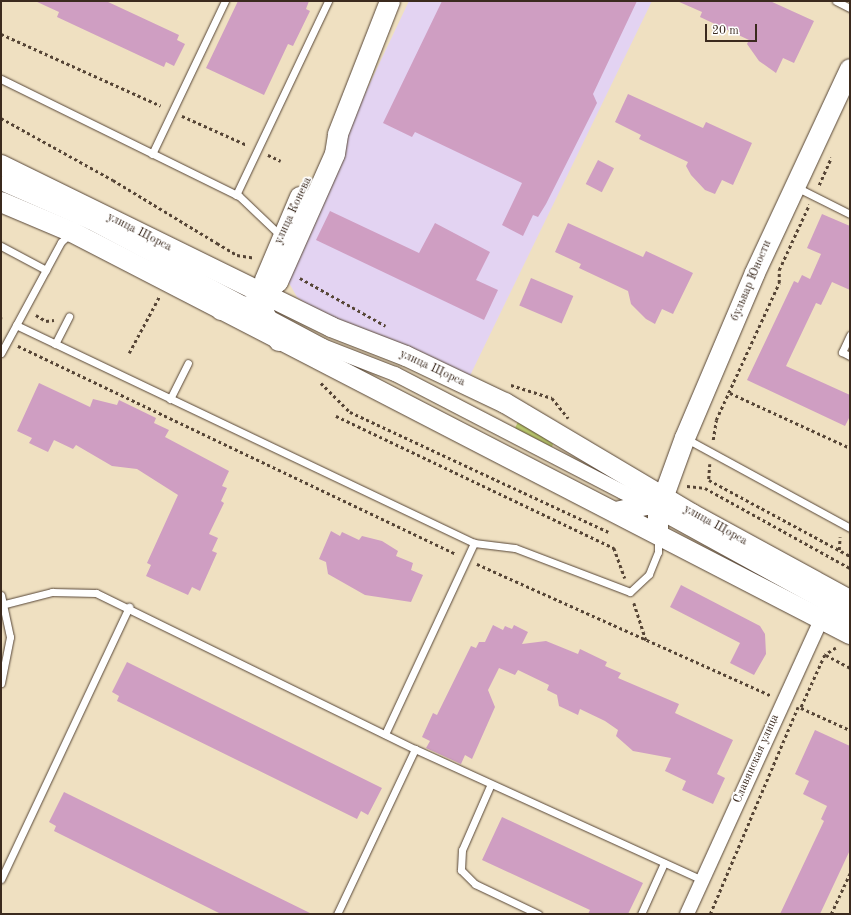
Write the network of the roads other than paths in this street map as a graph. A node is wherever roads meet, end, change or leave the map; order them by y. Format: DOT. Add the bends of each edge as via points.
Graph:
graph roads {
  1 [pos="225,1"];
  2 [pos="328,1"];
  3 [pos="390,1"];
  4 [pos="836,1"];
  5 [pos="850,8"];
  6 [pos="850,69"];
  7 [pos="1,79"];
  8 [pos="338,134"];
  9 [pos="152,154"];
  10 [pos="1,165"];
  11 [pos="1,183"];
  12 [pos="795,186"];
  13 [pos="236,195"];
  14 [pos="1,202"];
  15 [pos="850,214"];
  16 [pos="72,232"];
  17 [pos="282,238"];
  18 [pos="1,246"];
  19 [pos="46,270"];
  20 [pos="231,279"];
  21 [pos="265,292"];
  22 [pos="221,310"];
  23 [pos="69,316"];
  24 [pos="16,325"];
  25 [pos="850,335"];
  26 [pos="279,341"];
  27 [pos="55,344"];
  28 [pos="1,353"];
  29 [pos="850,356"];
  30 [pos="188,363"];
  31 [pos="170,399"];
  32 [pos="685,438"];
  33 [pos="656,504"];
  34 [pos="616,512"];
  35 [pos="850,528"];
  36 [pos="658,534"];
  37 [pos="474,543"];
  38 [pos="804,575"];
  39 [pos="1,595"];
  40 [pos="850,600"];
  41 [pos="850,603"];
  42 [pos="5,604"];
  43 [pos="129,607"];
  44 [pos="825,612"];
  45 [pos="850,617"];
  46 [pos="845,640"];
  47 [pos="1,683"];
  48 [pos="385,734"];
  49 [pos="415,749"];
  50 [pos="490,786"];
  51 [pos="664,863"];
  52 [pos="1,879"];
  53 [pos="702,880"];
  54 [pos="337,914"];
  55 [pos="538,914"];
  56 [pos="641,914"];
  57 [pos="687,914"];
  1 -- 9 [label="lane"];
  2 -- 13 [label="lane"];
  3 -- 8 [label="main road, улица Конева"];
  4 -- 5 [label="lane"];
  6 -- 12 [label="main road, бульвар Юности"];
  7 -- 9 [label="lane"];
  8 -- 17 [label="main road, улица Конева" via="322,152"];
  8 -- 21 [label="main road, улица Конева" via="335,154"];
  9 -- 13 [label="lane"];
  10 -- 20 [label="main road, улица Щорса"];
  11 -- 21 [label="street, улица Щорса" via="90,222"];
  12 -- 15 [label="lane"];
  12 -- 32 [label="main road, бульвар Юности"];
  13 -- 17 [label="lane"];
  14 -- 16 [label="main road, улица Щорса"];
  16 -- 19 [label="lane" via="61,242"];
  16 -- 22 [label="main road, улица Щорса"];
  17 -- 21 [label="main road, улица Конева"];
  18 -- 19 [label="lane"];
  19 -- 24 [label="lane"];
  20 -- 21 [label="main road, улица Щорса"];
  20 -- 21 [label="main road" via="251,277"];
  21 -- 22 [label="main road"];
  21 -- 26 [label="main road"];
  21 -- 33 [label="main road, улица Щорса" via="289,307 406,356 505,403"];
  21 -- 33 [label="street, улица Щорса" via="323,346 395,374"];
  22 -- 26 [label="main road, улица Щорса"];
  23 -- 27 [label="lane"];
  24 -- 27 [label="lane"];
  24 -- 28 [label="lane"];
  25 -- 29 [label="lane" via="842,352"];
  26 -- 34 [label="main road, улица Щорса"];
  27 -- 31 [label="lane"];
  30 -- 31 [label="lane"];
  31 -- 37 [label="lane"];
  32 -- 33 [label="main road, бульвар Юности"];
  32 -- 35 [label="lane"];
  33 -- 34 [label="main road"];
  33 -- 36 [label="main road"];
  33 -- 38 [label="main road, улица Щорса"];
  33 -- 44 [label="street, улица Щорса"];
  34 -- 36 [label="main road, улица Щорса"];
  36 -- 37 [label="lane" via="658,552 649,574 630,592 515,548"];
  36 -- 44 [label="main road, улица Щорса"];
  37 -- 48 [label="lane"];
  38 -- 40 [label="main road, улица Щорса"];
  38 -- 44 [label="street"];
  39 -- 42 [label="lane"];
  41 -- 44 [label="street"];
  42 -- 43 [label="lane" via="74,591 96,593"];
  42 -- 47 [label="lane" via="10,637"];
  43 -- 48 [label="lane"];
  43 -- 52 [label="lane"];
  44 -- 45 [label="street, улица Щорса"];
  44 -- 46 [label="main road, улица Щорса"];
  44 -- 53 [label="street, Славянская улица"];
  48 -- 49 [label="lane"];
  49 -- 50 [label="lane"];
  49 -- 54 [label="lane"];
  50 -- 51 [label="lane"];
  50 -- 55 [label="lane" via="462,850 461,870 475,884"];
  51 -- 53 [label="lane"];
  51 -- 56 [label="lane"];
  53 -- 57 [label="street, Славянская улица"];
}
